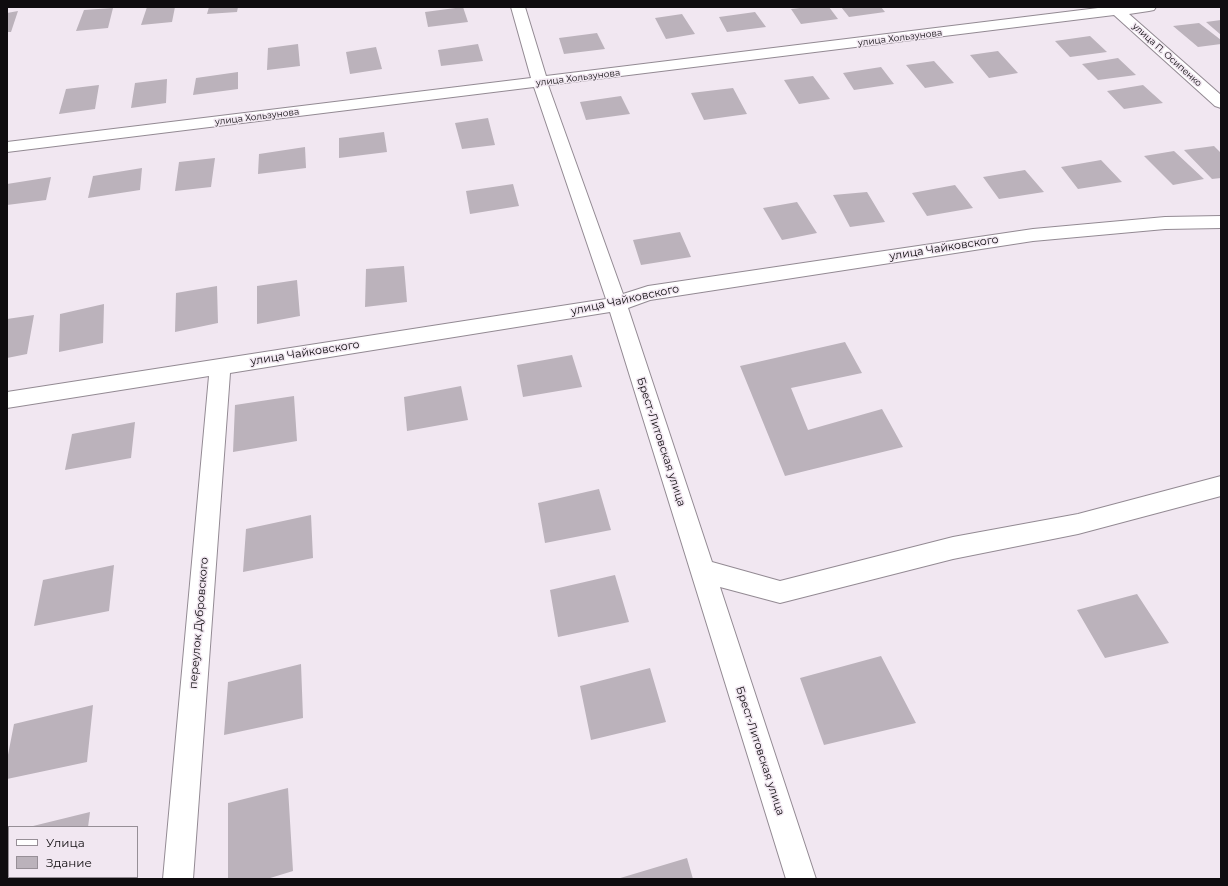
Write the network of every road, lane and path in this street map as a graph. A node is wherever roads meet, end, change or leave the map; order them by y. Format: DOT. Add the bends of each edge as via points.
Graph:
graph roads {
  1 [pos="518,7"];
  2 [pos="1149,7"];
  3 [pos="1115,9"];
  4 [pos="540,83"];
  5 [pos="1221,103"];
  6 [pos="7,147"];
  7 [pos="1221,222"];
  8 [pos="617,304"];
  9 [pos="220,366"];
  10 [pos="7,400"];
  11 [pos="1221,486"];
  12 [pos="703,571"];
  13 [pos="178,879"];
  14 [pos="801,879"];
  1 -- 4 [label="street, Брест-Литовская улица"];
  2 -- 3 [label="street, улица Хользунова"];
  3 -- 4 [label="street, улица Хользунова"];
  3 -- 5 [label="street, улица П. Осипенко"];
  4 -- 6 [label="street, улица Хользунова"];
  4 -- 8 [label="street, Брест-Литовская улица"];
  7 -- 8 [label="street, улица Чайковского" via="1165,223 1033,235 648,293"];
  8 -- 9 [label="street, улица Чайковского"];
  8 -- 12 [label="street, Брест-Литовская улица"];
  9 -- 10 [label="street, улица Чайковского"];
  9 -- 13 [label="street, переулок Дубровского"];
  11 -- 12 [label="street" via="1078,524 953,548 780,592"];
  12 -- 14 [label="street, Брест-Литовская улица"];
}
